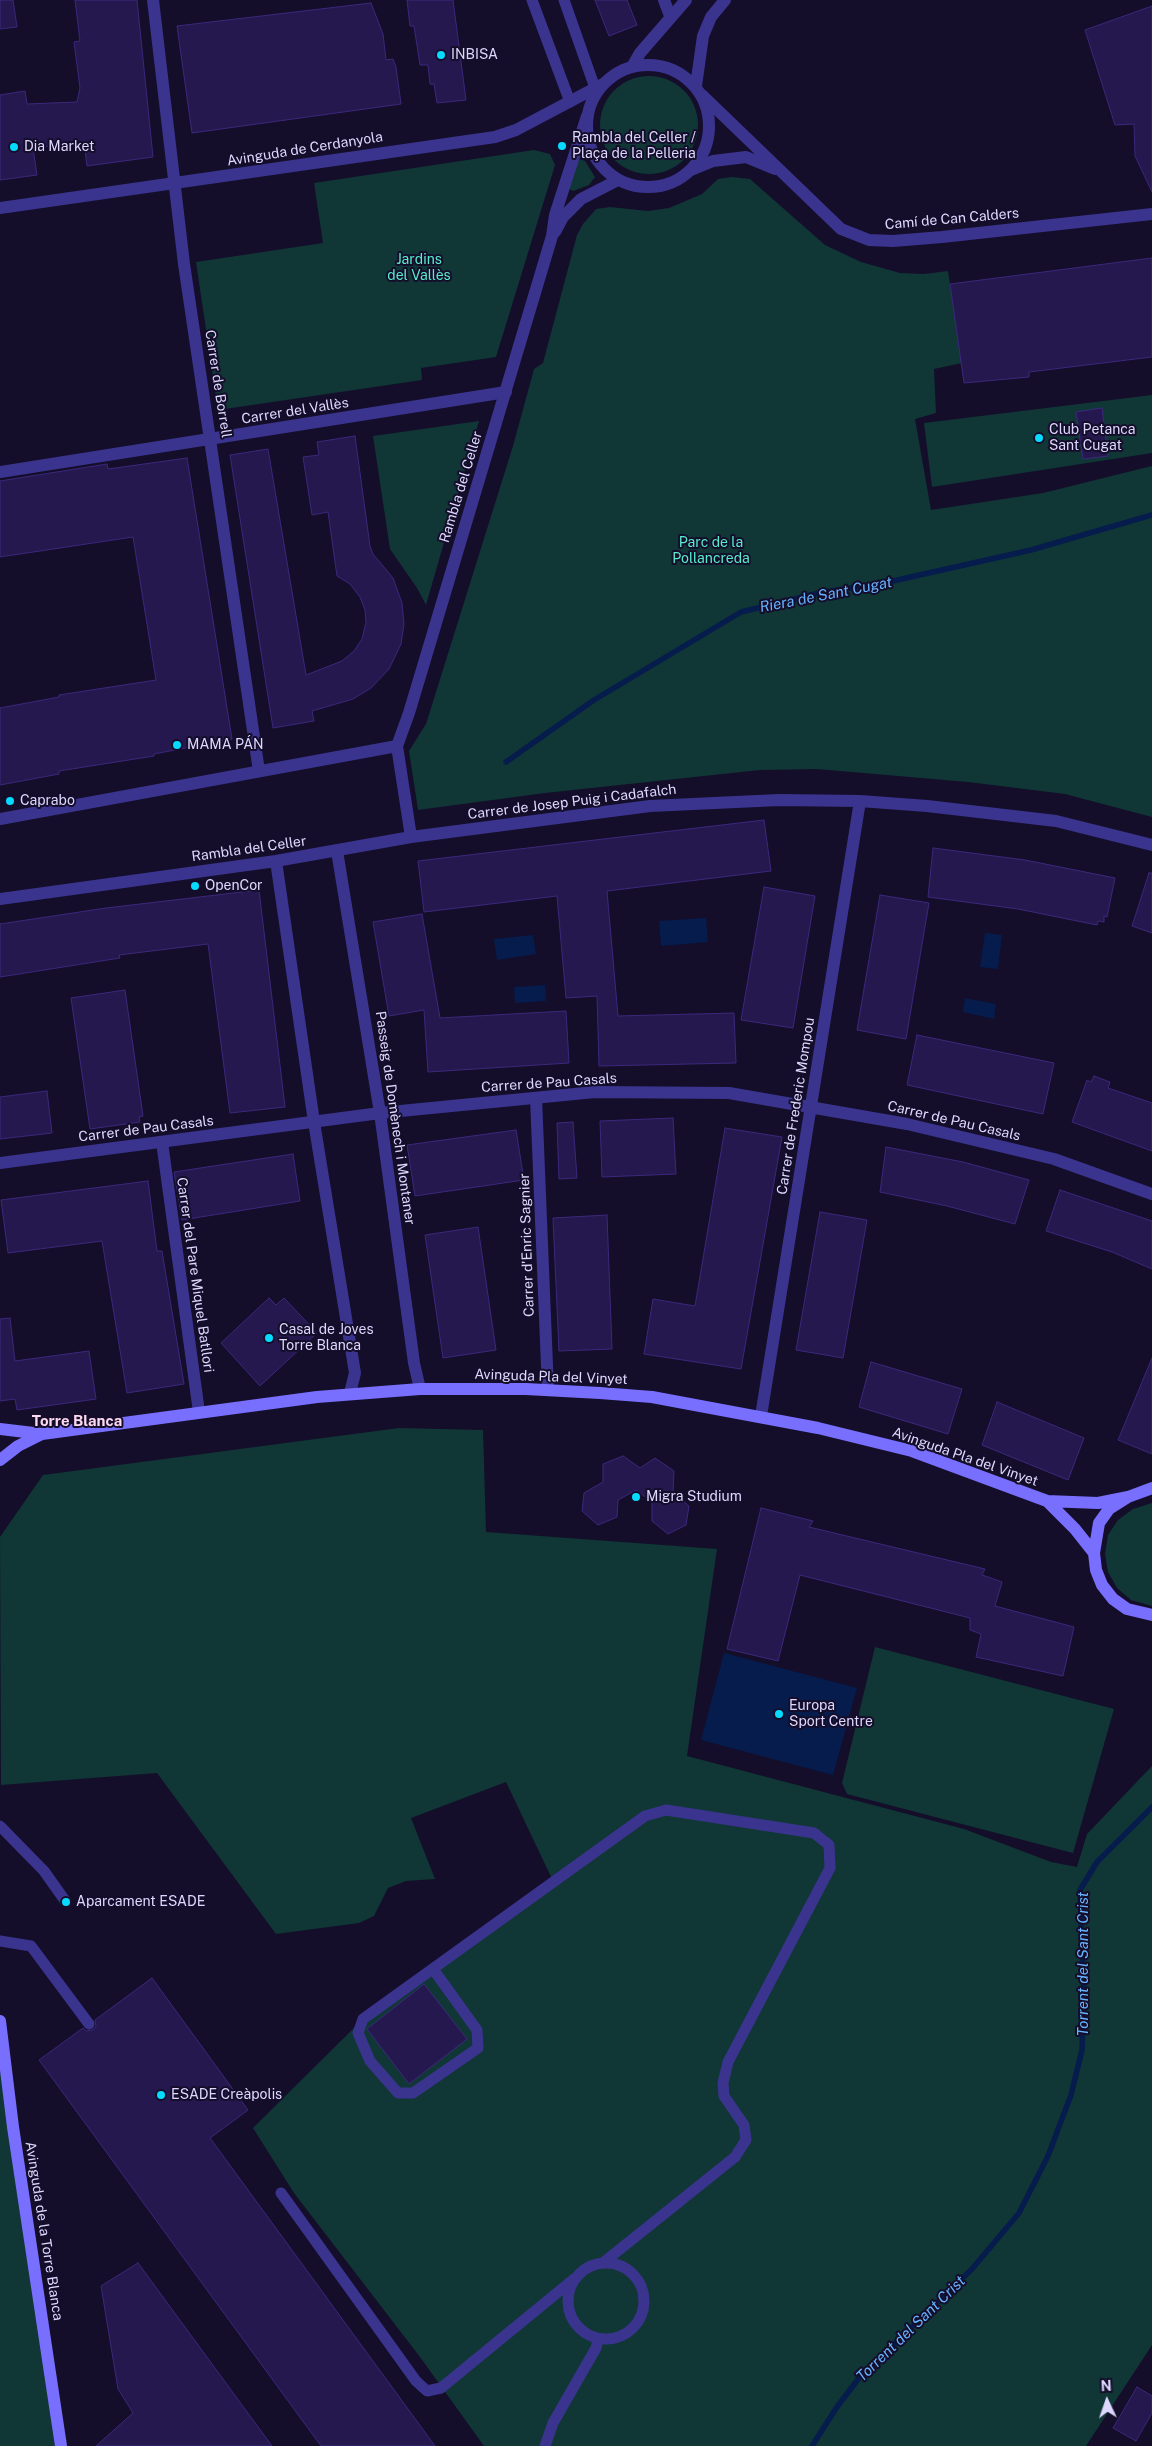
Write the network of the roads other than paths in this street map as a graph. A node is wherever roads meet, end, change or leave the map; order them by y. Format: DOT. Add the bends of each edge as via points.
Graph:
graph roads {
  1 [pos="153,0"];
  2 [pos="532,0"];
  3 [pos="564,0"];
  4 [pos="664,0"];
  5 [pos="686,0"];
  6 [pos="725,0"];
  7 [pos="670,16"];
  8 [pos="632,67"];
  9 [pos="599,86"];
  10 [pos="699,91"];
  11 [pos="570,102"];
  12 [pos="587,116"];
  13 [pos="691,170"];
  14 [pos="780,171"];
  15 [pos="618,180"];
  16 [pos="174,184"];
  17 [pos="0,208"];
  18 [pos="1152,214"];
  19 [pos="552,236"];
  20 [pos="506,392"];
  21 [pos="211,439"];
  22 [pos="0,472"];
  23 [pos="397,746"];
  24 [pos="259,771"];
  25 [pos="860,801"];
  26 [pos="0,819"];
  27 [pos="411,837"];
  28 [pos="1152,845"];
  29 [pos="337,851"];
  30 [pos="276,861"];
  31 [pos="0,899"];
  32 [pos="536,1098"];
  33 [pos="811,1108"];
  34 [pos="380,1113"];
  35 [pos="314,1122"];
  36 [pos="162,1142"];
  37 [pos="0,1163"];
  38 [pos="1152,1194"];
  39 [pos="420,1389"];
  40 [pos="548,1390"];
  41 [pos="350,1394"];
  42 [pos="199,1412"];
  43 [pos="761,1416"];
  44 [pos="0,1429"];
  45 [pos="42,1434"];
  46 [pos="0,1460"];
  47 [pos="1152,1488"];
  48 [pos="1128,1497"];
  49 [pos="1047,1501"];
  50 [pos="1094,1553"];
  51 [pos="1152,1615"];
  52 [pos="0,1826"];
  53 [pos="66,1902"];
  54 [pos="0,1941"];
  55 [pos="433,1969"];
  56 [pos="0,2021"];
  57 [pos="89,2024"];
  58 [pos="281,2193"];
  59 [pos="604,2262"];
  60 [pos="574,2279"];
  61 [pos="598,2340"];
  62 [pos="61,2446"];
  63 [pos="545,2446"];
  1 -- 16 [label="street, Carrer de Borrell"];
  2 -- 11 [label="lane"];
  3 -- 9 [label="lane"];
  4 -- 7 [label="street"];
  5 -- 7 [label="street"];
  6 -- 10 [label="street" via="711,17 703,36"];
  7 -- 8 [label="street" via="640,52"];
  8 -- 9 [label="street"];
  8 -- 10 [label="street" via="660,66 673,70"];
  9 -- 11 [label="street, Avinguda de Cerdanyola"];
  9 -- 12 [label="street"];
  10 -- 13 [label="street" via="708,114 709,134 703,153"];
  10 -- 14 [label="street, Camí de Can Calders"];
  11 -- 16 [label="street, Avinguda de Cerdanyola" via="516,130 494,137"];
  12 -- 15 [label="street" via="587,135 592,153"];
  12 -- 19 [label="street, Rambla del Celler" via="555,214"];
  13 -- 14 [label="street, Camí de Can Calders" via="713,161 746,158"];
  13 -- 15 [label="street" via="675,181 657,187 637,186"];
  14 -- 18 [label="street, Camí de Can Calders" via="841,230 870,240 942,237"];
  15 -- 19 [label="street, Rambla del Celler" via="581,199 563,217"];
  16 -- 17 [label="street, Avinguda de Cerdanyola"];
  16 -- 21 [label="street, Carrer de Borrell"];
  19 -- 20 [label="street, Rambla del Celler"];
  20 -- 21 [label="street, Carrer del Vallès"];
  20 -- 23 [label="street, Rambla del Celler"];
  21 -- 22 [label="street, Carrer del Vallès"];
  21 -- 24 [label="street, Carrer de Borrell"];
  23 -- 24 [label="street"];
  23 -- 27 [label="street, Rambla del Celler"];
  24 -- 26 [label="street"];
  25 -- 27 [label="street, Carrer de Josep Puig i Cadafalch" via="779,800 650,806"];
  25 -- 28 [label="street, Carrer de Josep Puig i Cadafalch" via="1056,821"];
  25 -- 33 [label="street, Carrer de Frederic Mompou"];
  27 -- 29 [label="street, Rambla del Celler"];
  29 -- 30 [label="street, Rambla del Celler"];
  29 -- 34 [label="street, Passeig de Domènech i Montaner"];
  30 -- 31 [label="street, Rambla del Celler"];
  30 -- 35 [label="street"];
  32 -- 33 [label="street, Carrer de Pau Casals" via="595,1092 729,1093"];
  32 -- 34 [label="street, Carrer de Pau Casals"];
  32 -- 40 [label="street, Carrer d'Enric Sagnier"];
  33 -- 38 [label="street, Carrer de Pau Casals" via="907,1124 1054,1159"];
  33 -- 43 [label="street, Carrer de Frederic Mompou"];
  34 -- 35 [label="street, Carrer de Pau Casals"];
  34 -- 39 [label="street, Passeig de Domènech i Montaner"];
  35 -- 36 [label="street, Carrer de Pau Casals"];
  35 -- 41 [label="street" via="355,1373"];
  36 -- 37 [label="street, Carrer de Pau Casals"];
  36 -- 42 [label="street, Carrer del Pare Miquel Batllori"];
  39 -- 40 [label="main road, Avinguda Pla del Vinyet"];
  39 -- 41 [label="main road, Avinguda Pla del Vinyet"];
  40 -- 43 [label="main road, Avinguda Pla del Vinyet" via="652,1397"];
  41 -- 42 [label="main road, Avinguda Pla del Vinyet"];
  42 -- 45 [label="main road, Avinguda Pla del Vinyet"];
  43 -- 49 [label="main road, Avinguda Pla del Vinyet" via="912,1451"];
  44 -- 45 [label="main road, Avinguda Pla del Vinyet"];
  45 -- 46 [label="main road, Avinguda Pla del Vinyet"];
  47 -- 48 [label="main road"];
  48 -- 49 [label="main road, Avinguda Pla del Vinyet" via="1098,1504"];
  48 -- 50 [label="main road" via="1110,1509 1099,1523"];
  49 -- 50 [label="main road, Avinguda Pla del Vinyet" via="1075,1528"];
  50 -- 51 [label="main road" via="1099,1578 1113,1599 1127,1609"];
  52 -- 53 [label="lane" via="44,1871"];
  54 -- 57 [label="lane" via="31,1946"];
  55 -- 55 [label="lane" via="363,2019 358,2033 370,2061 398,2093 413,2092 478,2048 477,2030"];
  55 -- 59 [label="lane" via="645,1816 666,1810 814,1833 829,1845 830,1868 728,2062 724,2096 744,2124 746,2140 735,2157"];
  56 -- 62 [label="main road, Avinguda de la Torre Blanca"];
  58 -- 60 [label="lane" via="426,2391 441,2388"];
  59 -- 60 [label="lane" via="585,2268"];
  59 -- 61 [label="lane" via="619,2264 631,2271 640,2283 645,2302 635,2327 620,2337"];
  60 -- 61 [label="lane" via="567,2298 571,2317 580,2329"];
  61 -- 63 [label="lane" via="554,2422"];
}
